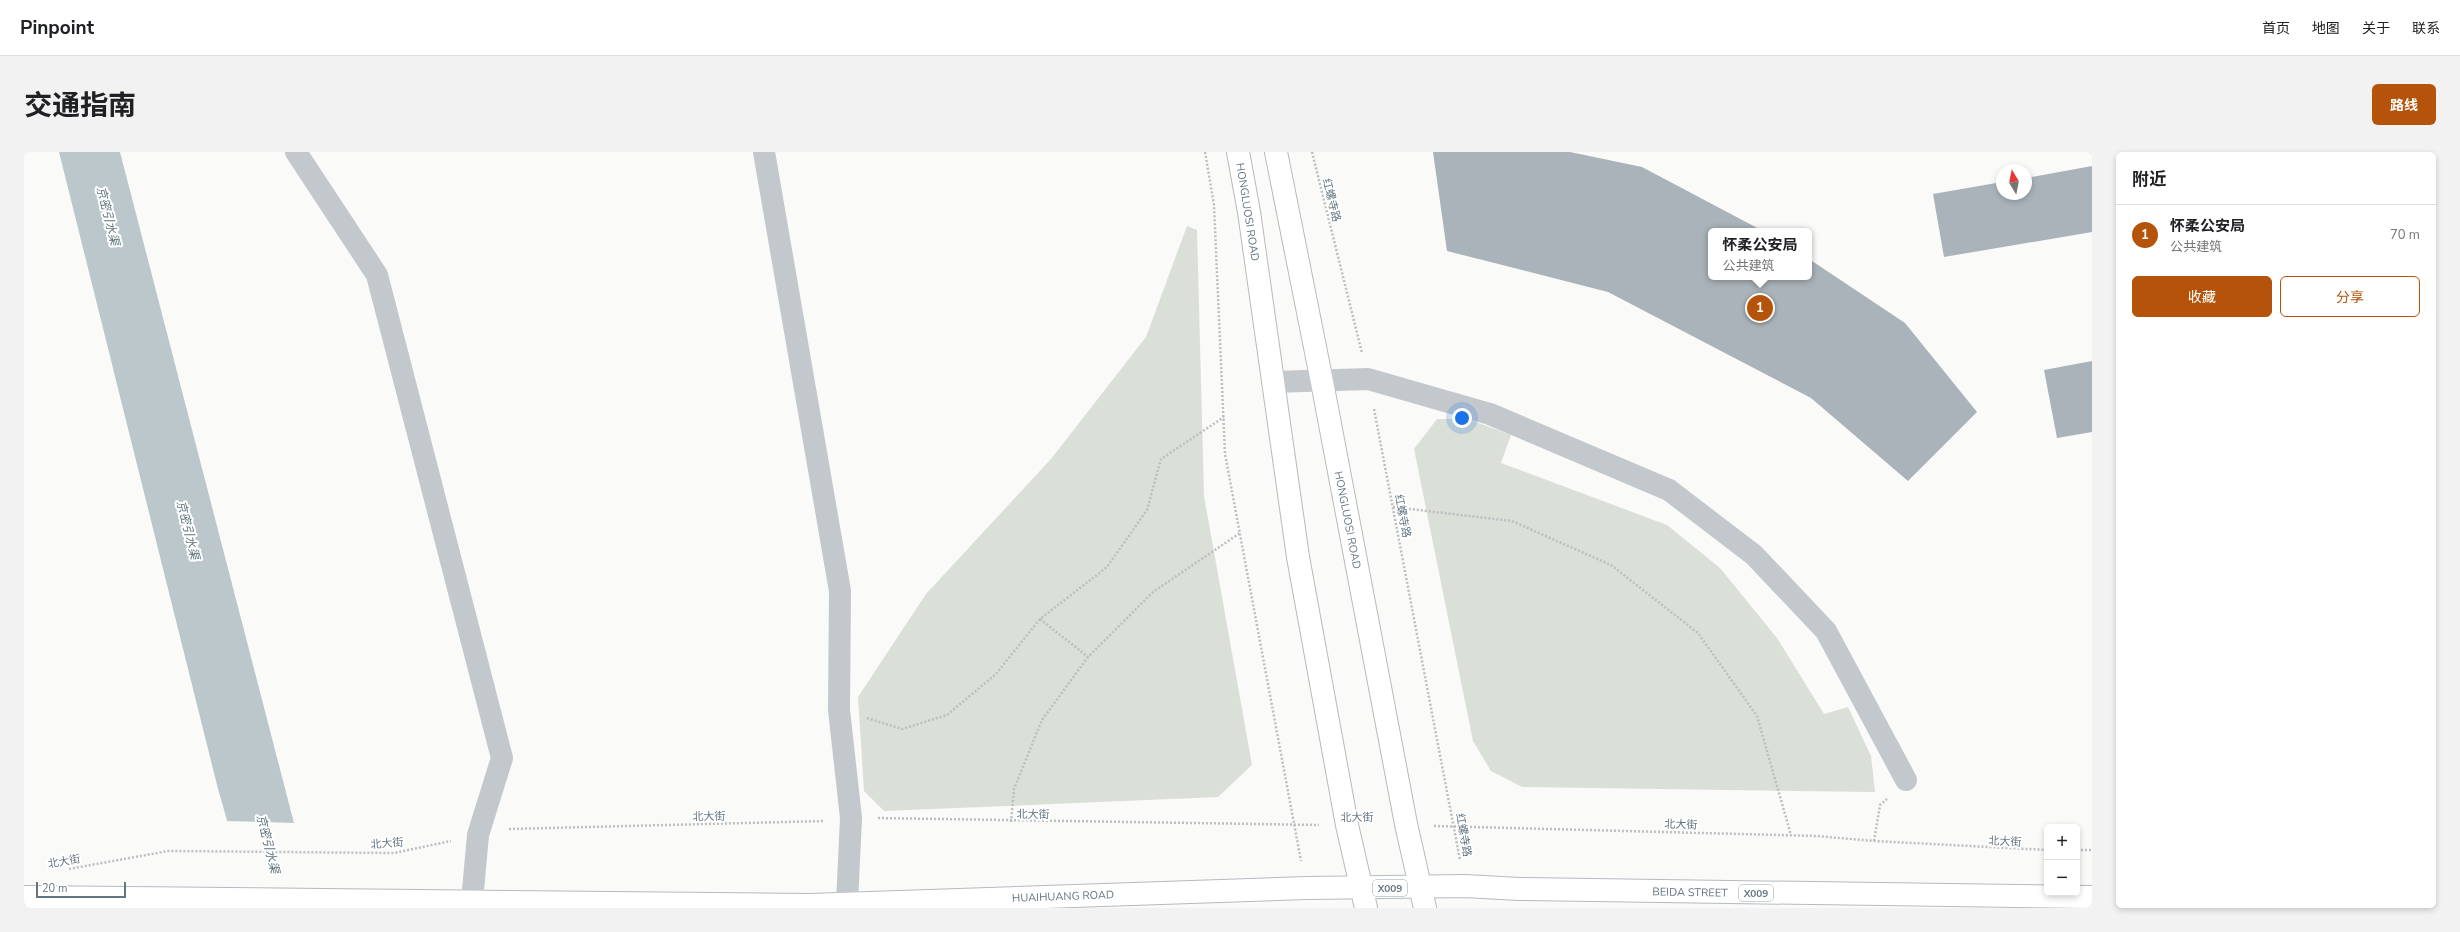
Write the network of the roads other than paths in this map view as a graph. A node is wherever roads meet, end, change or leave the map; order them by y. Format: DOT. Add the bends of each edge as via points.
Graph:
graph roads {
  1 [pos="296,152"];
  2 [pos="764,152"];
  3 [pos="1238,152"];
  4 [pos="1276,152"];
  5 [pos="1272,382"];
  6 [pos="1322,382"];
  7 [pos="1906,780"];
  8 [pos="24,897"];
  9 [pos="2092,897"];
  10 [pos="1363,898"];
  11 [pos="1423,898"];
  12 [pos="472,901"];
  13 [pos="847,903"];
  1 -- 12 [label="street" via="377,275 502,758 478,835"];
  2 -- 13 [label="street" via="840,591 839,710 851,818"];
  3 -- 5 [label="main road, HONGLUOSI ROAD" via="1249,212"];
  4 -- 6 [label="main road, HONGLUOSI ROAD"];
  5 -- 6 [label="street"];
  5 -- 10 [label="main road, HONGLUOSI ROAD" via="1298,557 1347,825"];
  6 -- 7 [label="street" via="1368,379 1490,414 1669,490 1754,555 1826,630"];
  6 -- 11 [label="main road, HONGLUOSI ROAD" via="1406,824"];
  8 -- 12 [label="main road, HUAIHUANG ROAD / X009"];
  9 -- 11 [label="main road, BEIDA STREET / X009" via="1518,889 1465,886"];
  10 -- 11 [label="main road, BEIDA STREET / X009"];
  10 -- 13 [label="main road, HUAIHUANG ROAD / X009" via="1307,888"];
  12 -- 13 [label="main road, HUAIHUANG ROAD / X009"];
}
